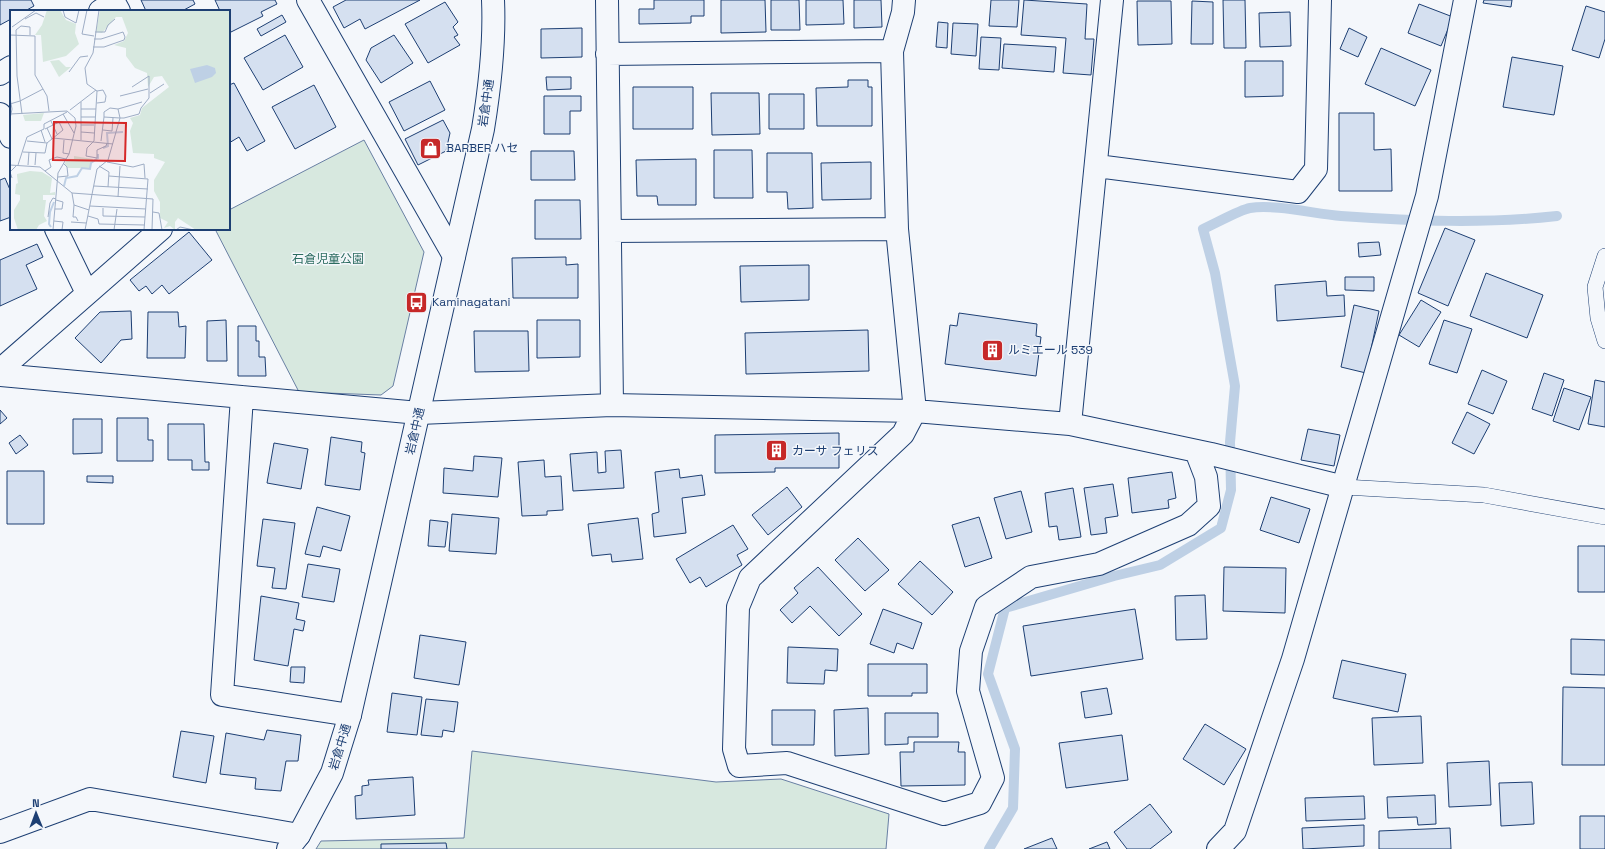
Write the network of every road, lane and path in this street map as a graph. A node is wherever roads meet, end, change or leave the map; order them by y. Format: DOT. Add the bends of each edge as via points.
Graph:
graph roads {
  1 [pos="308,0"];
  2 [pos="493,0"];
  3 [pos="606,0"];
  4 [pos="904,0"];
  5 [pos="1112,0"];
  6 [pos="1320,0"];
  7 [pos="1465,0"];
  8 [pos="102,10"];
  9 [pos="118,10"];
  10 [pos="892,51"];
  11 [pos="607,54"];
  12 [pos="10,68"];
  13 [pos="0,74"];
  14 [pos="0,114"];
  15 [pos="10,135"];
  16 [pos="1097,166"];
  17 [pos="897,229"];
  18 [pos="56,230"];
  19 [pos="159,230"];
  20 [pos="610,231"];
  21 [pos="454,256"];
  22 [pos="1605,256"];
  23 [pos="88,293"];
  24 [pos="1605,341"];
  25 [pos="0,370"];
  26 [pos="0,375"];
  27 [pos="242,397"];
  28 [pos="612,405"];
  29 [pos="915,411"];
  30 [pos="419,413"];
  31 [pos="1070,424"];
  32 [pos="1196,451"];
  33 [pos="1344,487"];
  34 [pos="1605,517"];
  35 [pos="350,715"];
  36 [pos="0,832"];
  37 [pos="293,842"];
  38 [pos="1218,849"];
  1 -- 21 [label="street"];
  2 -- 21 [label="street, 岩倉中通" via="494,30 483,129"];
  3 -- 11 [label="street"];
  4 -- 10 [label="street"];
  5 -- 16 [label="street"];
  6 -- 16 [label="street" via="1316,169 1298,192"];
  7 -- 33 [label="street" via="1427,196"];
  8 -- 9 [label="street" via="114,2"];
  10 -- 11 [label="street"];
  10 -- 17 [label="street"];
  11 -- 20 [label="street"];
  12 -- 13 [label="street"];
  14 -- 15 [label="street"];
  16 -- 31 [label="street"];
  17 -- 20 [label="street"];
  17 -- 29 [label="street"];
  18 -- 23 [label="street"];
  19 -- 23 [label="street"];
  20 -- 28 [label="street"];
  21 -- 30 [label="street, 岩倉中通"];
  22 -- 24 [label="lane" via="1595,287 1598,318"];
  23 -- 25 [label="street"];
  26 -- 27 [label="street"];
  27 -- 30 [label="street"];
  27 -- 35 [label="street" via="222,694"];
  28 -- 29 [label="street"];
  28 -- 30 [label="street"];
  29 -- 31 [label="street"];
  29 -- 32 [label="street" via="903,434 750,578 738,607 734,748 739,766 787,764 944,814 980,803 993,778 968,691 971,651 986,607 1031,577 1099,564 1188,525 1209,506 1206,477"];
  30 -- 35 [label="street, 岩倉中通"];
  31 -- 32 [label="street"];
  32 -- 33 [label="street"];
  33 -- 34 [label="lane" via="1484,495"];
  33 -- 38 [label="street" via="1293,659 1235,831"];
  35 -- 37 [label="street, 岩倉中通" via="332,773"];
  36 -- 37 [label="street" via="90,799"];
}
